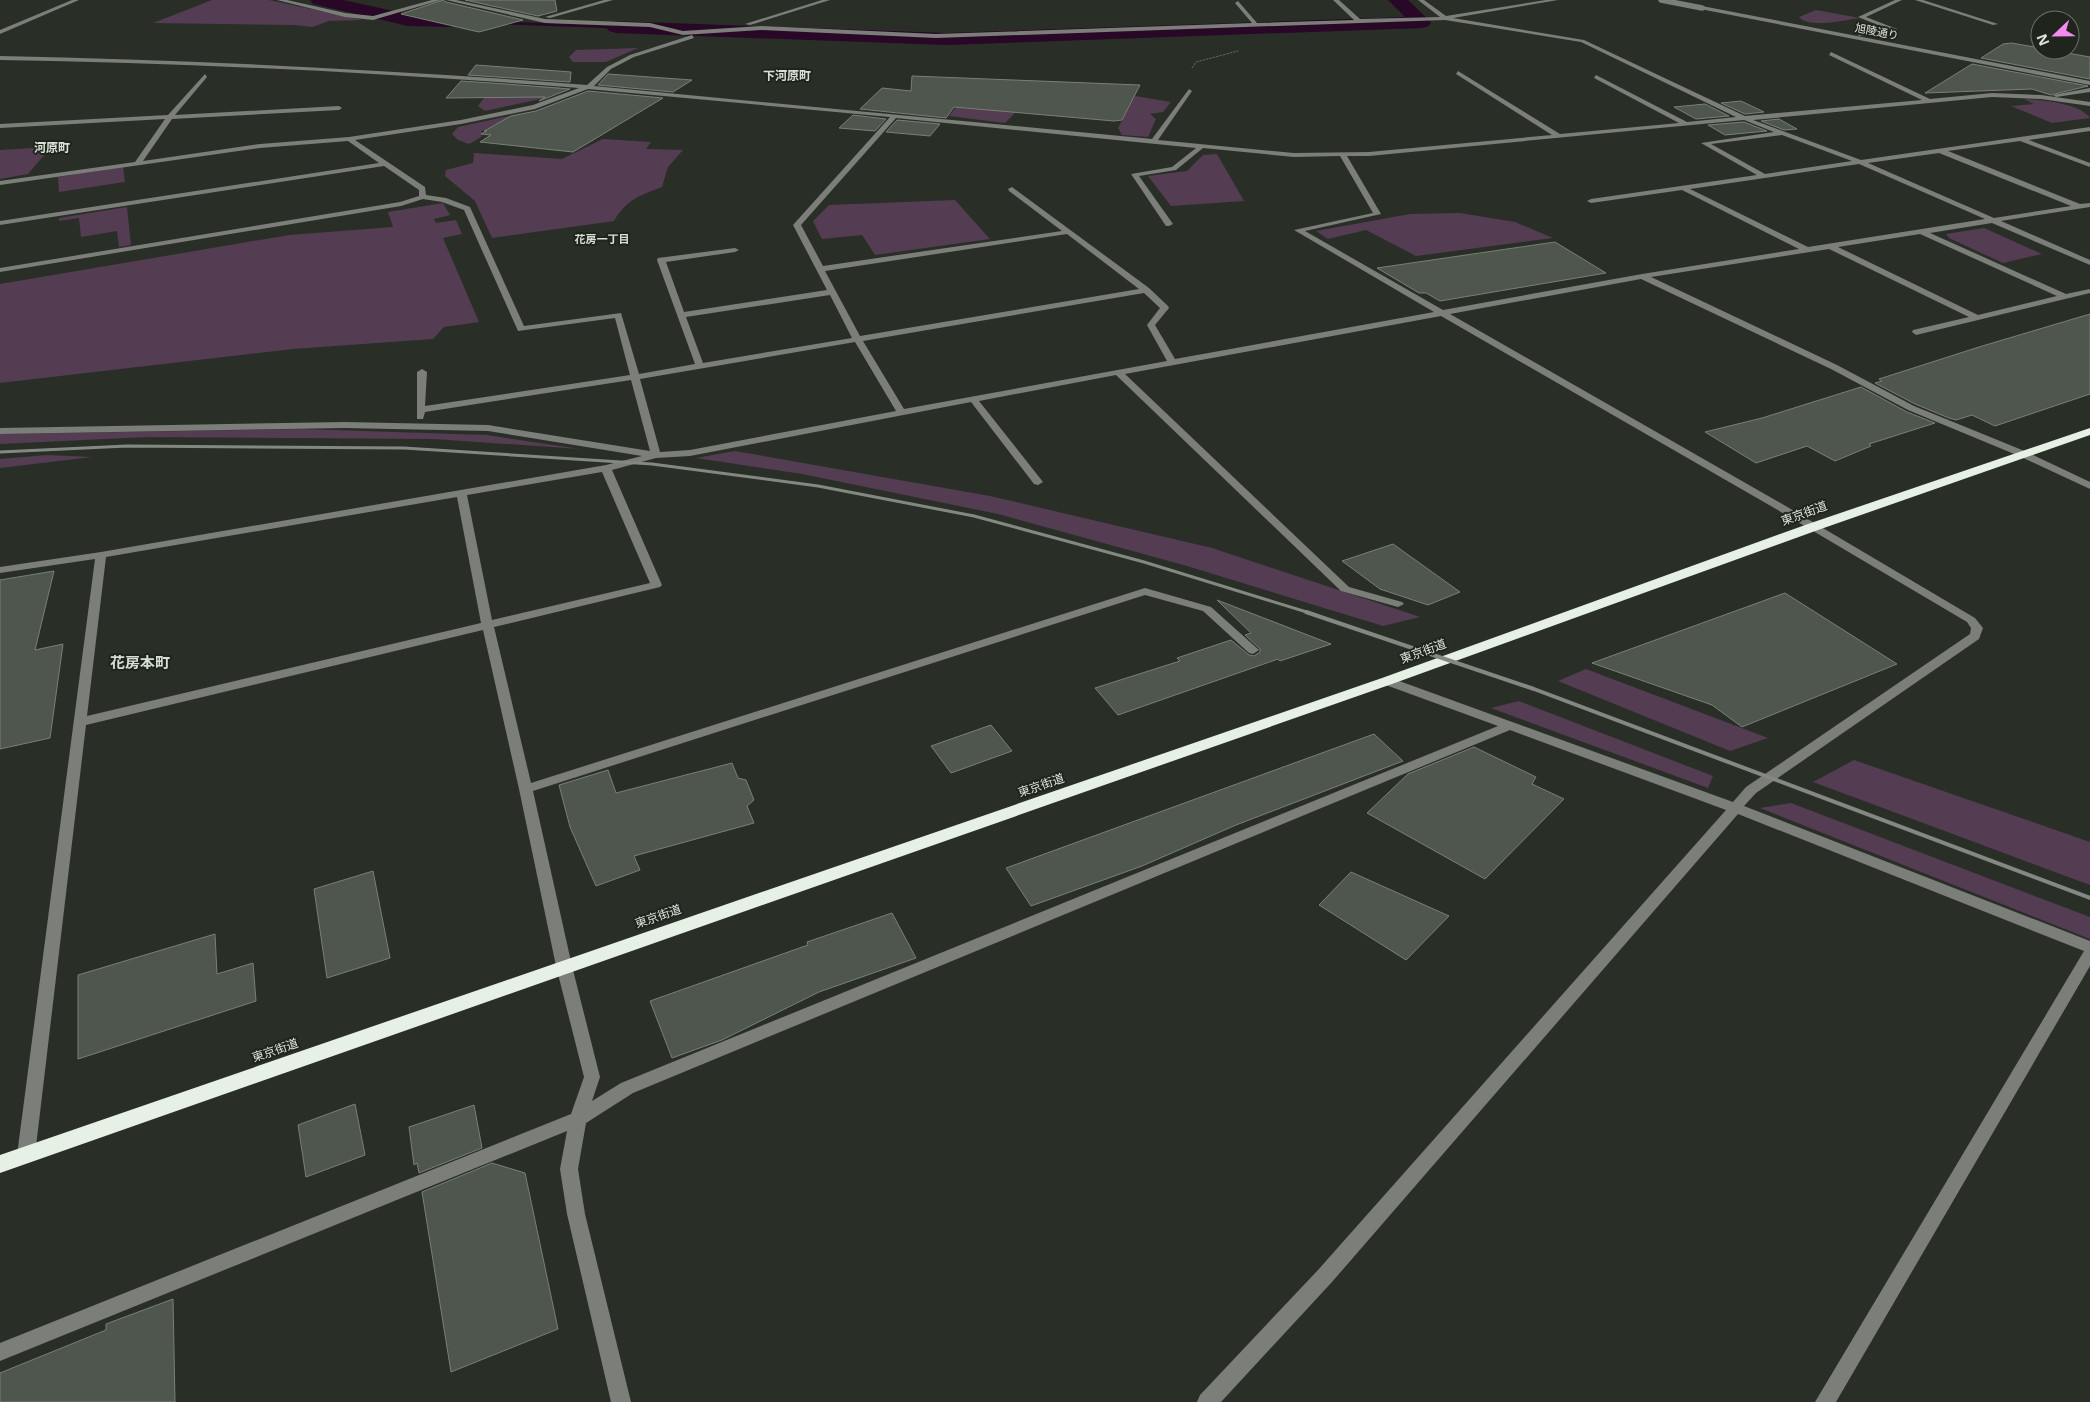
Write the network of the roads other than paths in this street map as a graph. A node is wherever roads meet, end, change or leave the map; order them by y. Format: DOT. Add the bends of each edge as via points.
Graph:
graph roads {
  1 [pos="76,0"];
  2 [pos="280,0"];
  3 [pos="438,0"];
  4 [pos="449,0"];
  5 [pos="610,0"];
  6 [pos="827,0"];
  7 [pos="1336,0"];
  8 [pos="1420,0"];
  9 [pos="1555,0"];
  10 [pos="1661,0"];
  11 [pos="1899,0"];
  12 [pos="1918,0"];
  13 [pos="1238,3"];
  14 [pos="1446,18"];
  15 [pos="538,19"];
  16 [pos="1359,21"];
  17 [pos="1995,24"];
  18 [pos="1256,25"];
  19 [pos="0,32"];
  20 [pos="709,33"];
  21 [pos="1852,37"];
  22 [pos="1831,54"];
  23 [pos="0,58"];
  24 [pos="1458,74"];
  25 [pos="205,76"];
  26 [pos="1596,77"];
  27 [pos="2090,82"];
  28 [pos="591,86"];
  29 [pos="2090,90"];
  30 [pos="1189,91"];
  31 [pos="2042,97"];
  32 [pos="1929,101"];
  33 [pos="2090,104"];
  34 [pos="339,108"];
  35 [pos="894,116"];
  36 [pos="170,117"];
  37 [pos="1743,118"];
  38 [pos="1684,123"];
  39 [pos="0,126"];
  40 [pos="2090,130"];
  41 [pos="1784,133"];
  42 [pos="1559,136"];
  43 [pos="348,139"];
  44 [pos="2020,140"];
  45 [pos="1153,142"];
  46 [pos="1201,147"];
  47 [pos="1941,151"];
  48 [pos="1343,155"];
  49 [pos="1860,162"];
  50 [pos="138,163"];
  51 [pos="385,164"];
  52 [pos="2090,165"];
  53 [pos="1764,176"];
  54 [pos="0,183"];
  55 [pos="1683,188"];
  56 [pos="1012,190"];
  57 [pos="423,197"];
  58 [pos="1591,201"];
  59 [pos="2090,205"];
  60 [pos="2079,206"];
  61 [pos="2090,211"];
  62 [pos="1991,221"];
  63 [pos="0,223"];
  64 [pos="1169,224"];
  65 [pos="1068,232"];
  66 [pos="1922,232"];
  67 [pos="1831,247"];
  68 [pos="735,250"];
  69 [pos="1807,250"];
  70 [pos="2090,263"];
  71 [pos="821,269"];
  72 [pos="0,270"];
  73 [pos="1642,276"];
  74 [pos="1146,290"];
  75 [pos="2090,291"];
  76 [pos="832,292"];
  77 [pos="2065,297"];
  78 [pos="1442,312"];
  79 [pos="682,315"];
  80 [pos="1977,318"];
  81 [pos="1916,332"];
  82 [pos="857,339"];
  83 [pos="1172,362"];
  84 [pos="700,366"];
  85 [pos="422,372"];
  86 [pos="1118,372"];
  87 [pos="636,377"];
  88 [pos="973,399"];
  89 [pos="420,410"];
  90 [pos="902,413"];
  91 [pos="420,427"];
  92 [pos="0,430"];
  93 [pos="2090,430"];
  94 [pos="2023,454"];
  95 [pos="656,455"];
  96 [pos="606,468"];
  97 [pos="1038,482"];
  98 [pos="2090,486"];
  99 [pos="461,492"];
  100 [pos="1813,527"];
  101 [pos="101,555"];
  102 [pos="0,570"];
  103 [pos="1398,604"];
  104 [pos="487,624"];
  105 [pos="1253,650"];
  106 [pos="1387,682"];
  107 [pos="80,722"];
  108 [pos="1509,726"];
  109 [pos="526,789"];
  110 [pos="1735,808"];
  111 [pos="2090,947"];
  112 [pos="2090,953"];
  113 [pos="564,966"];
  114 [pos="578,1119"];
  115 [pos="26,1155"];
  116 [pos="0,1164"];
  117 [pos="0,1352"];
  118 [pos="620,1402"];
  119 [pos="1207,1402"];
  120 [pos="1825,1402"];
  1 -- 19 [label="street"];
  2 -- 3 [label="street" via="345,15 374,18"];
  4 -- 15 [label="street"];
  5 -- 15 [label="street"];
  6 -- 20 [label="street"];
  7 -- 16 [label="street"];
  8 -- 14 [label="street"];
  9 -- 14 [label="street"];
  10 -- 21 [label="street, 旭陵通り, bridge"];
  11 -- 21 [label="street" via="1861,17 1895,30"];
  12 -- 17 [label="street"];
  13 -- 18 [label="street"];
  14 -- 16 [label="street"];
  14 -- 37 [label="street" via="1582,41"];
  15 -- 20 [label="street" via="650,25 683,33"];
  16 -- 18 [label="street"];
  18 -- 20 [label="street" via="936,36 761,28"];
  20 -- 28 [label="street" via="632,56 609,68"];
  21 -- 27 [label="street, 旭陵通り"];
  22 -- 32 [label="street"];
  23 -- 28 [label="street" via="221,62"];
  24 -- 42 [label="street"];
  25 -- 36 [label="street"];
  26 -- 38 [label="street"];
  28 -- 35 [label="street"];
  28 -- 43 [label="street" via="535,107"];
  29 -- 31 [label="street"];
  30 -- 45 [label="street"];
  31 -- 32 [label="street" via="1992,95"];
  31 -- 33 [label="street"];
  32 -- 37 [label="street"];
  34 -- 36 [label="street"];
  35 -- 45 [label="street"];
  35 -- 71 [label="street" via="797,224"];
  36 -- 39 [label="street"];
  36 -- 50 [label="street"];
  37 -- 38 [label="street"];
  37 -- 41 [label="street"];
  38 -- 42 [label="street"];
  40 -- 44 [label="street"];
  41 -- 49 [label="street"];
  41 -- 53 [label="street" via="1704,143"];
  42 -- 48 [label="street"];
  43 -- 50 [label="street" via="260,146"];
  43 -- 51 [label="street"];
  44 -- 47 [label="street"];
  44 -- 52 [label="street"];
  45 -- 46 [label="street"];
  46 -- 48 [label="street" via="1294,155"];
  46 -- 64 [label="street" via="1174,169 1134,174"];
  47 -- 49 [label="street"];
  47 -- 60 [label="street"];
  48 -- 78 [label="street" via="1377,214 1298,230"];
  49 -- 53 [label="street"];
  49 -- 62 [label="street"];
  50 -- 54 [label="street"];
  51 -- 57 [label="street" via="422,189"];
  51 -- 63 [label="street"];
  53 -- 55 [label="street"];
  55 -- 58 [label="street"];
  55 -- 69 [label="street"];
  56 -- 65 [label="street"];
  57 -- 72 [label="street" via="401,204"];
  57 -- 87 [label="street" via="467,209 521,328 618,316"];
  59 -- 60 [label="street"];
  60 -- 61 [label="street"];
  60 -- 62 [label="street"];
  62 -- 66 [label="street"];
  62 -- 70 [label="street"];
  65 -- 71 [label="street"];
  65 -- 74 [label="street"];
  66 -- 67 [label="street"];
  66 -- 77 [label="street"];
  67 -- 69 [label="street"];
  67 -- 80 [label="street"];
  68 -- 79 [label="street" via="662,260"];
  69 -- 73 [label="street"];
  71 -- 76 [label="street"];
  73 -- 78 [label="street"];
  73 -- 94 [label="street" via="1834,367 1911,408"];
  74 -- 82 [label="street"];
  74 -- 83 [label="street" via="1165,308 1151,325"];
  75 -- 77 [label="street"];
  76 -- 79 [label="street"];
  76 -- 82 [label="street"];
  77 -- 80 [label="street"];
  78 -- 83 [label="street"];
  78 -- 100 [label="street"];
  79 -- 84 [label="street"];
  80 -- 81 [label="street"];
  82 -- 84 [label="street"];
  82 -- 90 [label="street"];
  83 -- 86 [label="street"];
  84 -- 87 [label="street"];
  85 -- 89 [label="street"];
  86 -- 88 [label="street"];
  86 -- 103 [label="street" via="1345,589"];
  87 -- 89 [label="street"];
  87 -- 95 [label="street"];
  88 -- 90 [label="street"];
  88 -- 97 [label="street"];
  89 -- 91 [label="street"];
  90 -- 95 [label="street" via="690,453"];
  91 -- 92 [label="street" via="316,425"];
  91 -- 95 [label="street" via="488,428"];
  93 -- 94 [label="highway, 東京街道"];
  94 -- 98 [label="street"];
  94 -- 100 [label="highway, 東京街道"];
  95 -- 96 [label="street"];
  96 -- 99 [label="street"];
  96 -- 104 [label="street" via="656,585"];
  99 -- 101 [label="street"];
  99 -- 104 [label="street"];
  100 -- 106 [label="highway, 東京街道"];
  100 -- 110 [label="street" via="1971,620 1977,628 1975,636 1750,790"];
  101 -- 102 [label="street"];
  101 -- 107 [label="street"];
  104 -- 107 [label="street"];
  104 -- 109 [label="street"];
  105 -- 109 [label="street" via="1207,609 1145,591"];
  106 -- 108 [label="street"];
  106 -- 113 [label="highway, 東京街道"];
  107 -- 115 [label="street"];
  108 -- 110 [label="street"];
  108 -- 114 [label="street" via="636,1084"];
  109 -- 113 [label="street"];
  110 -- 111 [label="street"];
  110 -- 119 [label="street" via="1325,1276"];
  112 -- 120 [label="street"];
  113 -- 114 [label="street" via="592,1077"];
  113 -- 115 [label="highway, 東京街道"];
  114 -- 117 [label="street"];
  114 -- 118 [label="street" via="569,1169 573,1196"];
  115 -- 116 [label="highway, 東京街道"];
}
